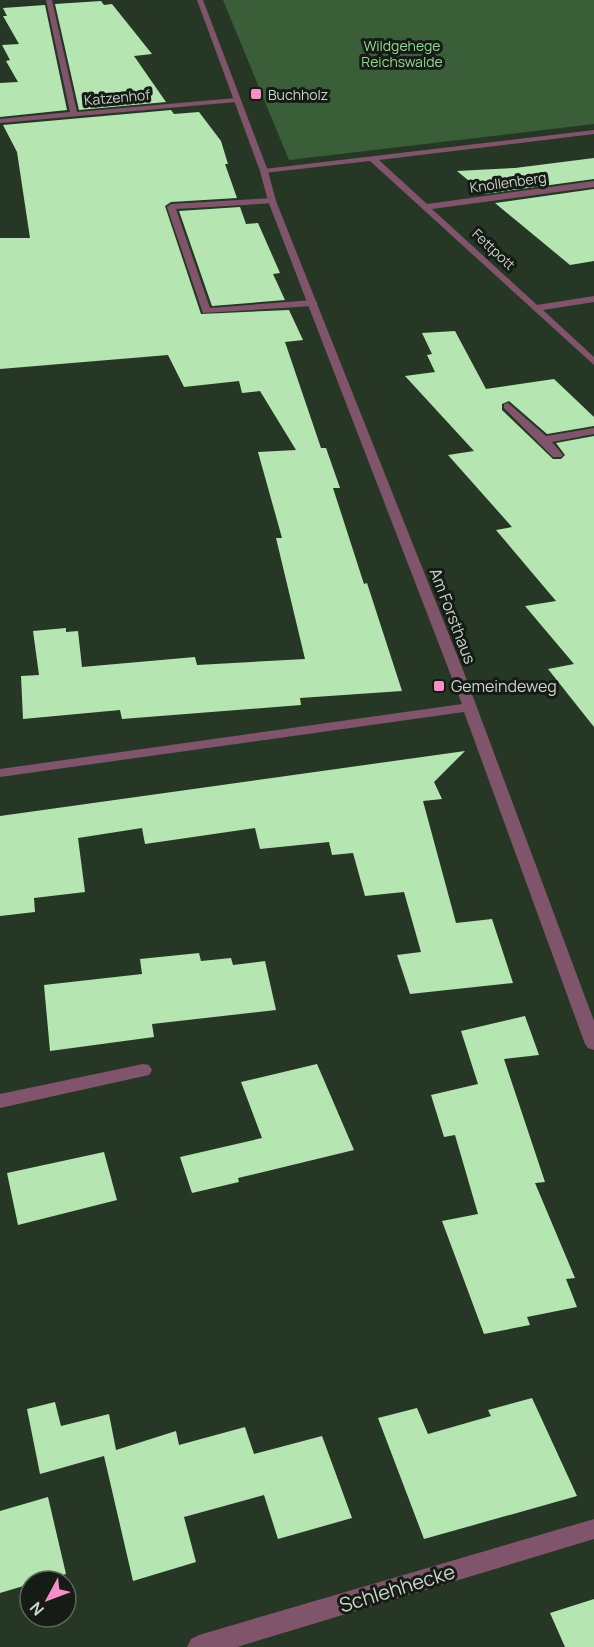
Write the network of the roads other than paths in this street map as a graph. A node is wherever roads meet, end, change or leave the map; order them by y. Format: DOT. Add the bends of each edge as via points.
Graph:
graph roads {
  1 [pos="49,0"];
  2 [pos="200,0"];
  3 [pos="236,100"];
  4 [pos="74,114"];
  5 [pos="0,121"];
  6 [pos="594,132"];
  7 [pos="372,158"];
  8 [pos="264,171"];
  9 [pos="594,184"];
  10 [pos="272,201"];
  11 [pos="426,207"];
  12 [pos="594,299"];
  13 [pos="313,303"];
  14 [pos="536,308"];
  15 [pos="594,362"];
  16 [pos="508,406"];
  17 [pos="594,431"];
  18 [pos="544,440"];
  19 [pos="556,455"];
  20 [pos="469,707"];
  21 [pos="0,773"];
  22 [pos="594,1044"];
  23 [pos="143,1070"];
  24 [pos="0,1101"];
  25 [pos="594,1529"];
  26 [pos="199,1647"];
  1 -- 4 [label="street"];
  2 -- 3 [label="street, Am Forsthaus"];
  3 -- 4 [label="street, Katzenhof"];
  3 -- 8 [label="street, Am Forsthaus"];
  4 -- 5 [label="street, Katzenhof"];
  6 -- 7 [label="street"];
  7 -- 8 [label="street"];
  7 -- 11 [label="street, Fettpott"];
  8 -- 10 [label="street, Am Forsthaus"];
  9 -- 11 [label="street, Knollenberg"];
  10 -- 13 [label="street, Am Forsthaus"];
  10 -- 13 [label="street" via="171,207 206,311"];
  11 -- 14 [label="street, Fettpott"];
  12 -- 14 [label="street"];
  13 -- 20 [label="street, Am Forsthaus"];
  14 -- 15 [label="street, Fettpott"];
  16 -- 18 [label="street"];
  17 -- 18 [label="street"];
  18 -- 19 [label="street"];
  20 -- 21 [label="street"];
  20 -- 22 [label="street, Am Forsthaus"];
  23 -- 24 [label="street"];
  25 -- 26 [label="street, Schlehhecke"];
}
